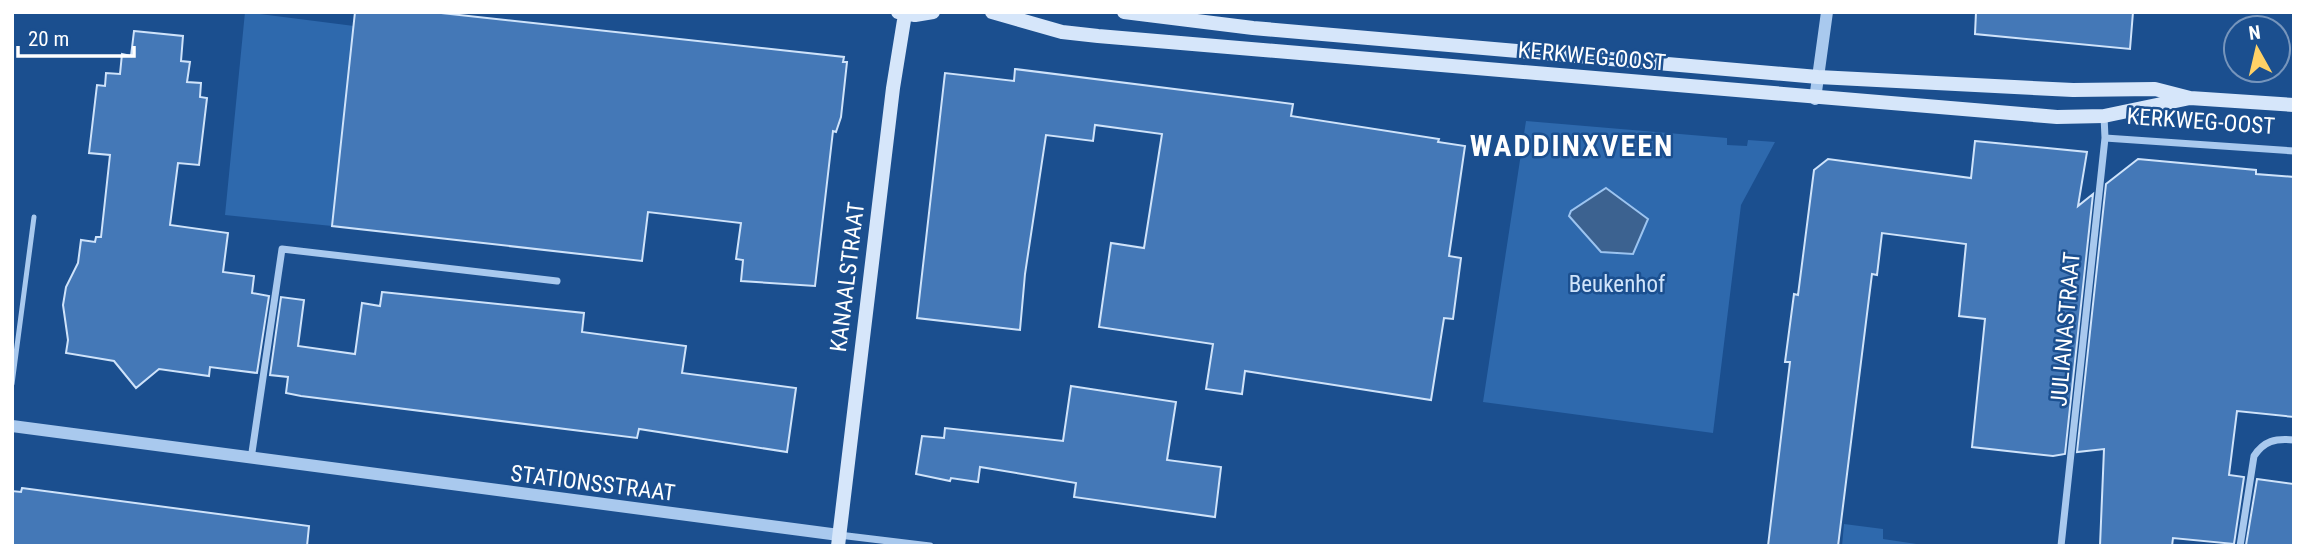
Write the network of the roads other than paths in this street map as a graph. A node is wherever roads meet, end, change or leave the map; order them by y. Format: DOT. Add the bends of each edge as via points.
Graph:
graph roads {
  1 [pos="933,12"];
  2 [pos="992,12"];
  3 [pos="1124,12"];
  4 [pos="1828,12"];
  5 [pos="902,13"];
  6 [pos="1818,77"];
  7 [pos="2190,98"];
  8 [pos="1815,99"];
  9 [pos="2294,105"];
  10 [pos="2104,116"];
  11 [pos="2105,138"];
  12 [pos="2294,151"];
  13 [pos="34,217"];
  14 [pos="557,281"];
  15 [pos="12,384"];
  16 [pos="12,426"];
  17 [pos="2294,440"];
  18 [pos="251,460"];
  19 [pos="839,540"];
  20 [pos="930,546"];
  21 [pos="2061,546"];
  22 [pos="2240,546"];
  1 -- 5 [label="main road"];
  2 -- 8 [label="main road, KERKWEG-OOST" via="1062,32 1098,36"];
  3 -- 6 [label="main road, KERKWEG-OOST" via="1266,29"];
  4 -- 6 [label="street"];
  5 -- 19 [label="main road, KANAALSTRAAT"];
  6 -- 7 [label="main road, KERKWEG-OOST" via="2073,90 2155,89"];
  6 -- 8 [label="street"];
  7 -- 9 [label="main road, KERKWEG-OOST"];
  7 -- 10 [label="main road, KERKWEG-OOST"];
  8 -- 10 [label="main road, KERKWEG-OOST" via="2057,117"];
  10 -- 11 [label="street, JULIANASTRAAT"];
  11 -- 12 [label="street, KERKWEG-OOST"];
  11 -- 21 [label="street, JULIANASTRAAT"];
  13 -- 15 [label="lane"];
  14 -- 18 [label="street" via="282,249"];
  16 -- 18 [label="street, STATIONSSTRAAT"];
  17 -- 22 [label="street" via="2268,442 2255,456"];
  18 -- 19 [label="street, STATIONSSTRAAT"];
  19 -- 20 [label="street, STATIONSSTRAAT"];
}
